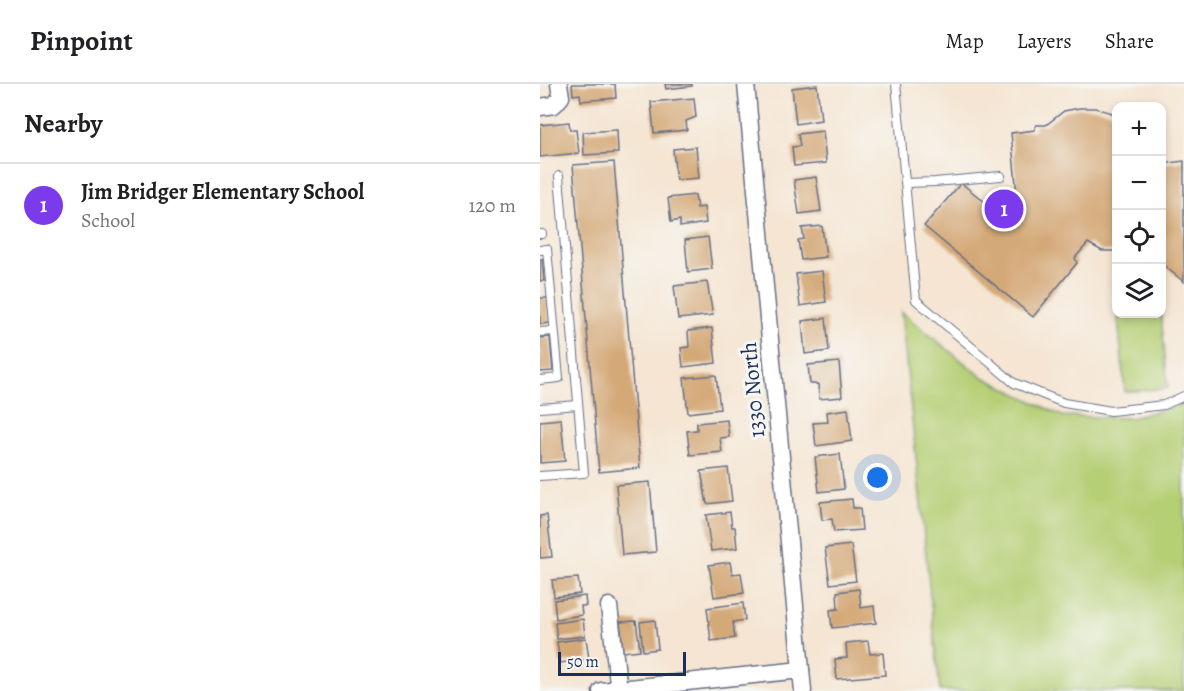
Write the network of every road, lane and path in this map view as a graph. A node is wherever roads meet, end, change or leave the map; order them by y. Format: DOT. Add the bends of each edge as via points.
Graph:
graph roads {
  1 [pos="559,84"];
  2 [pos="746,84"];
  3 [pos="896,84"];
  4 [pos="540,107"];
  5 [pos="559,176"];
  6 [pos="1000,176"];
  7 [pos="906,183"];
  8 [pos="540,250"];
  9 [pos="550,290"];
  10 [pos="540,291"];
  11 [pos="554,331"];
  12 [pos="540,332"];
  13 [pos="540,380"];
  14 [pos="1184,396"];
  15 [pos="578,405"];
  16 [pos="540,408"];
  17 [pos="540,476"];
  18 [pos="609,606"];
  19 [pos="801,670"];
  20 [pos="619,690"];
  21 [pos="601,691"];
  22 [pos="803,691"];
  1 -- 4 [label="street" via="561,97 554,105"];
  2 -- 19 [label="street, 1330 North"];
  3 -- 7 [label="lane"];
  5 -- 15 [label="lane"];
  6 -- 7 [label="lane"];
  7 -- 14 [label="lane" via="916,300 1014,383 1065,403 1111,411 1164,405"];
  8 -- 9 [label="lane" via="547,249"];
  9 -- 10 [label="lane"];
  9 -- 11 [label="lane"];
  11 -- 12 [label="lane"];
  11 -- 13 [label="lane" via="559,378"];
  15 -- 16 [label="lane"];
  15 -- 17 [label="lane" via="584,473"];
  18 -- 20 [label="street"];
  19 -- 20 [label="street"];
  19 -- 22 [label="street, 1330 North"];
  20 -- 21 [label="street"];
}
